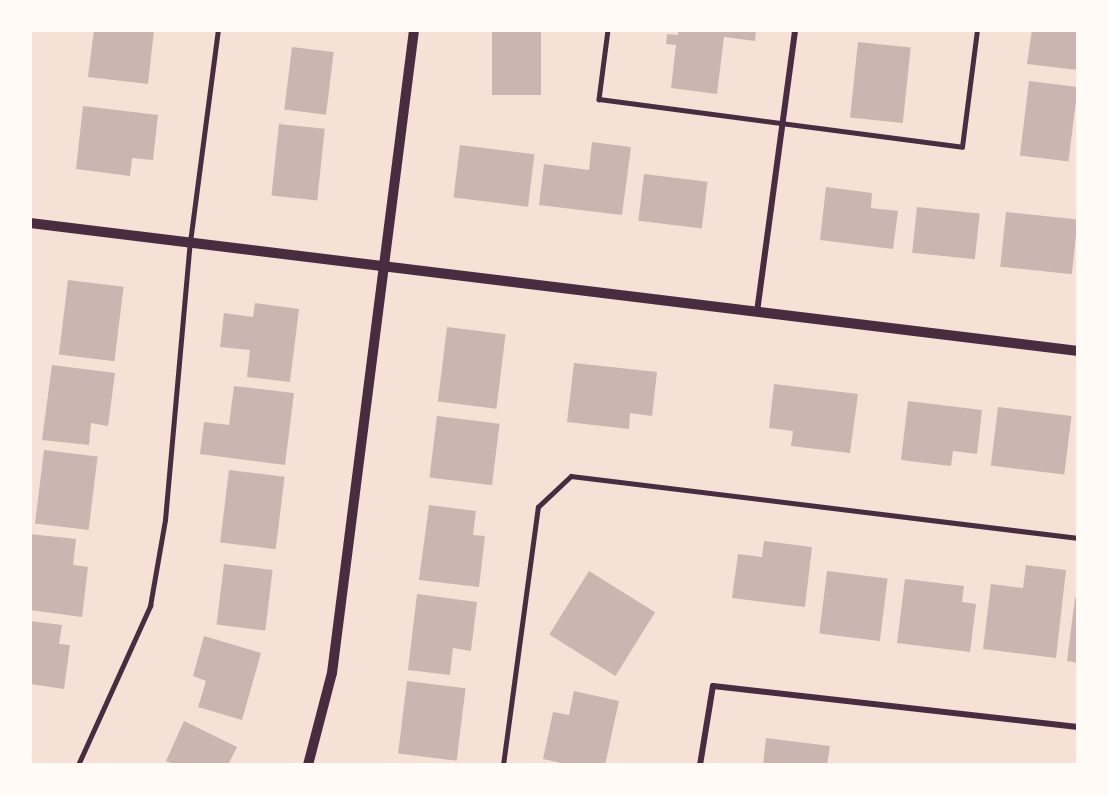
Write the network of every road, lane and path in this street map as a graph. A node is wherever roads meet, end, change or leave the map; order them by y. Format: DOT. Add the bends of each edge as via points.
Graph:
graph roads {
  1 [pos="218,30"];
  2 [pos="414,30"];
  3 [pos="608,30"];
  4 [pos="795,30"];
  5 [pos="977,30"];
  6 [pos="783,123"];
  7 [pos="30,223"];
  8 [pos="190,243"];
  9 [pos="384,266"];
  10 [pos="757,312"];
  11 [pos="1078,351"];
  12 [pos="1078,538"];
  13 [pos="1078,727"];
  14 [pos="78,765"];
  15 [pos="309,765"];
  16 [pos="503,765"];
  17 [pos="700,765"];
  1 -- 8 [label="lane"];
  2 -- 9 [label="street"];
  3 -- 6 [label="lane" via="599,99"];
  4 -- 6 [label="street"];
  5 -- 6 [label="lane" via="962,147"];
  6 -- 10 [label="street"];
  7 -- 8 [label="street"];
  8 -- 9 [label="street"];
  8 -- 14 [label="lane" via="165,520 150,606"];
  9 -- 10 [label="street"];
  9 -- 15 [label="street" via="332,673"];
  10 -- 11 [label="street"];
  12 -- 16 [label="lane" via="571,476 538,507"];
  13 -- 17 [label="street" via="712,686"];
}
